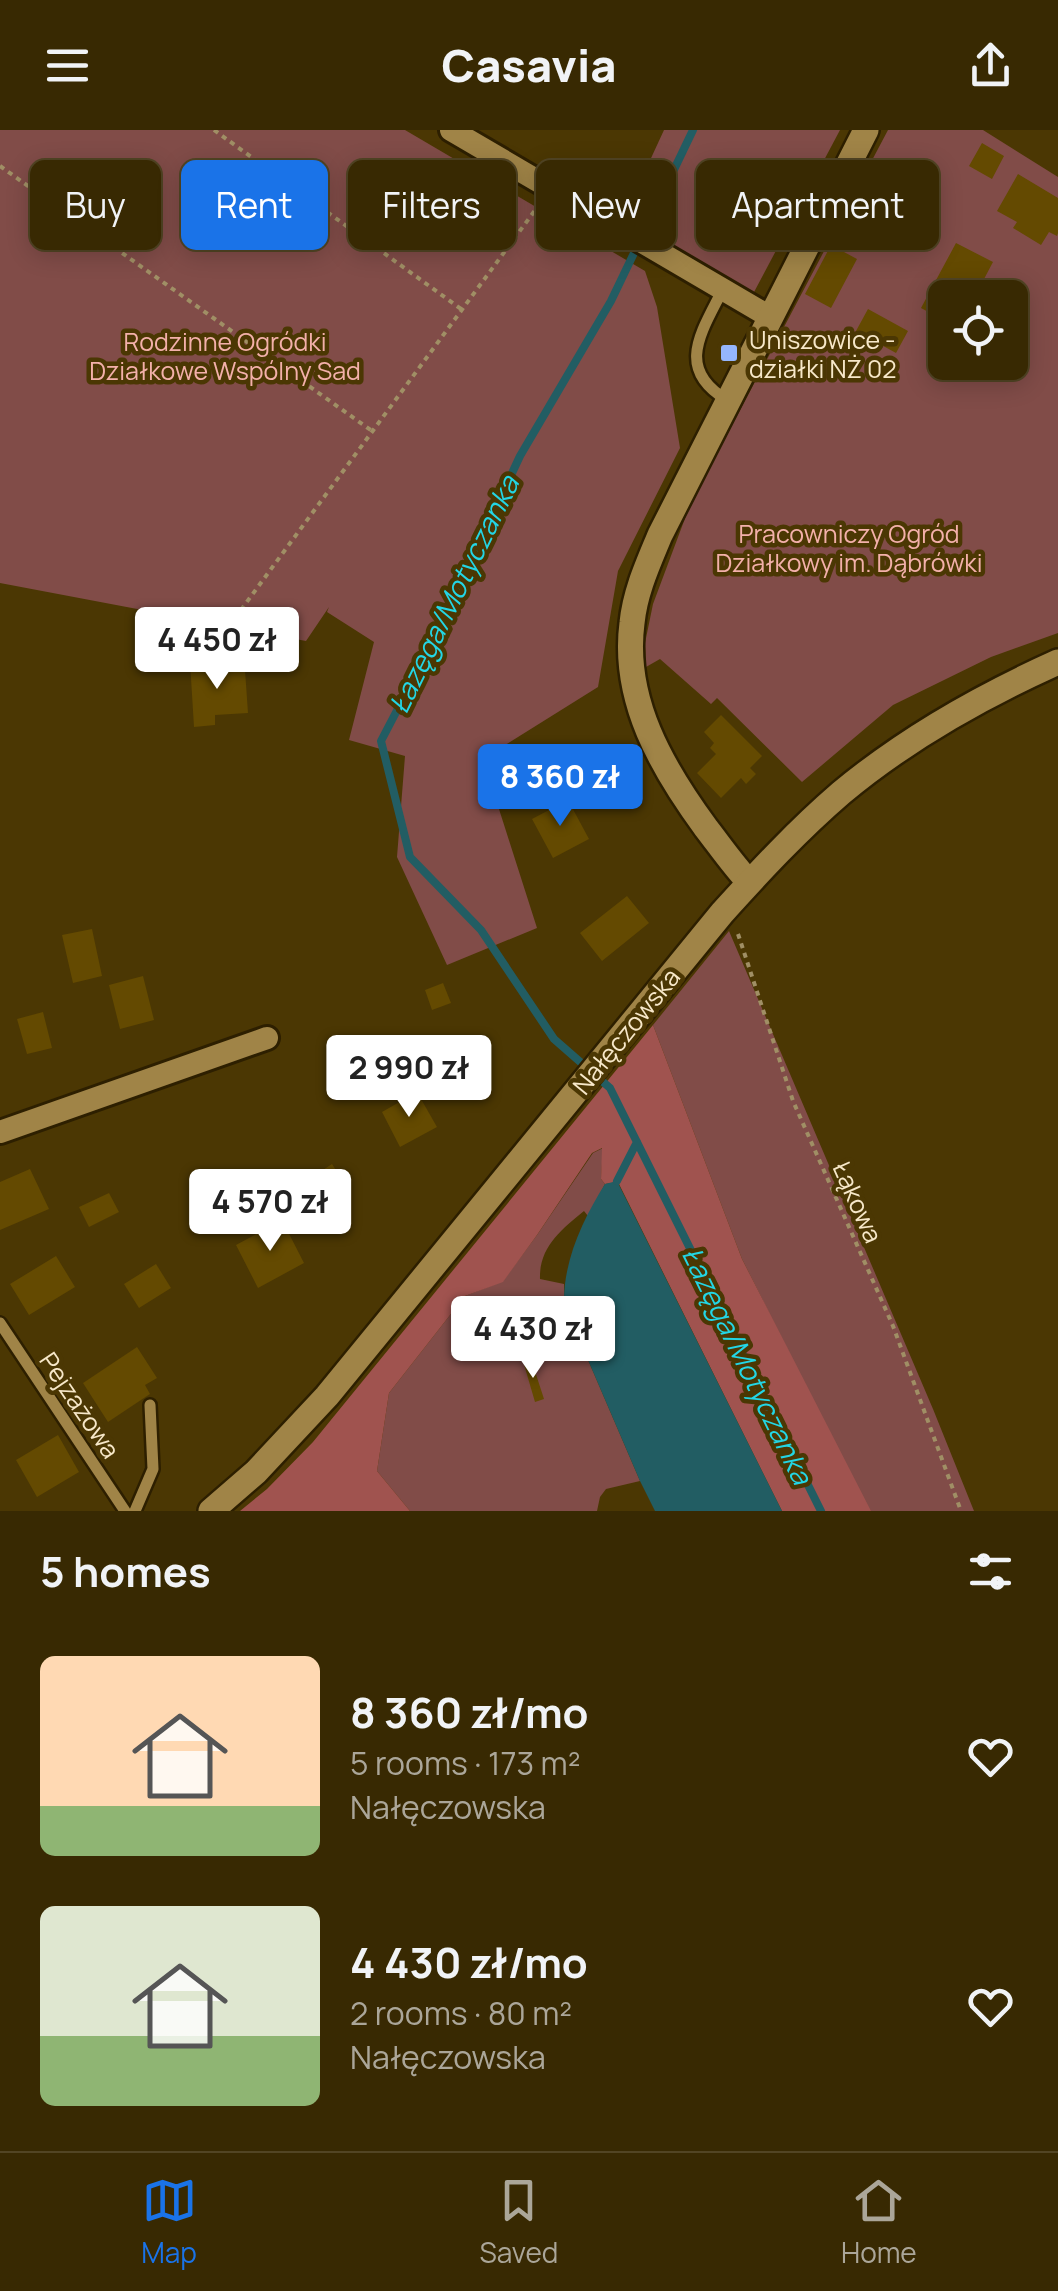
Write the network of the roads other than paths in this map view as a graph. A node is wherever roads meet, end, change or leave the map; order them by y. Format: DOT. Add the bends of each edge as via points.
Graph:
graph roads {
  1 [pos="451,130"];
  2 [pos="866,130"];
  3 [pos="722,291"];
  4 [pos="770,317"];
  5 [pos="727,400"];
  6 [pos="1058,662"];
  7 [pos="750,882"];
  8 [pos="267,1038"];
  9 [pos="0,1132"];
  10 [pos="0,1323"];
  11 [pos="150,1405"];
  12 [pos="125,1511"];
  13 [pos="136,1511"];
  14 [pos="211,1511"];
  1 -- 3 [label="street"];
  2 -- 4 [label="main road"];
  3 -- 4 [label="street"];
  3 -- 5 [label="lane" via="700,334 696,360 710,390"];
  4 -- 5 [label="main road"];
  5 -- 7 [label="main road" via="642,579 630,642 639,707 658,755"];
  6 -- 7 [label="main road, Nałęczowska" via="906,744 827,806"];
  7 -- 14 [label="main road, Nałęczowska" via="327,1396"];
  8 -- 9 [label="street"];
  10 -- 12 [label="lane, Pejzażowa"];
  11 -- 13 [label="lane" via="154,1469"];
}
